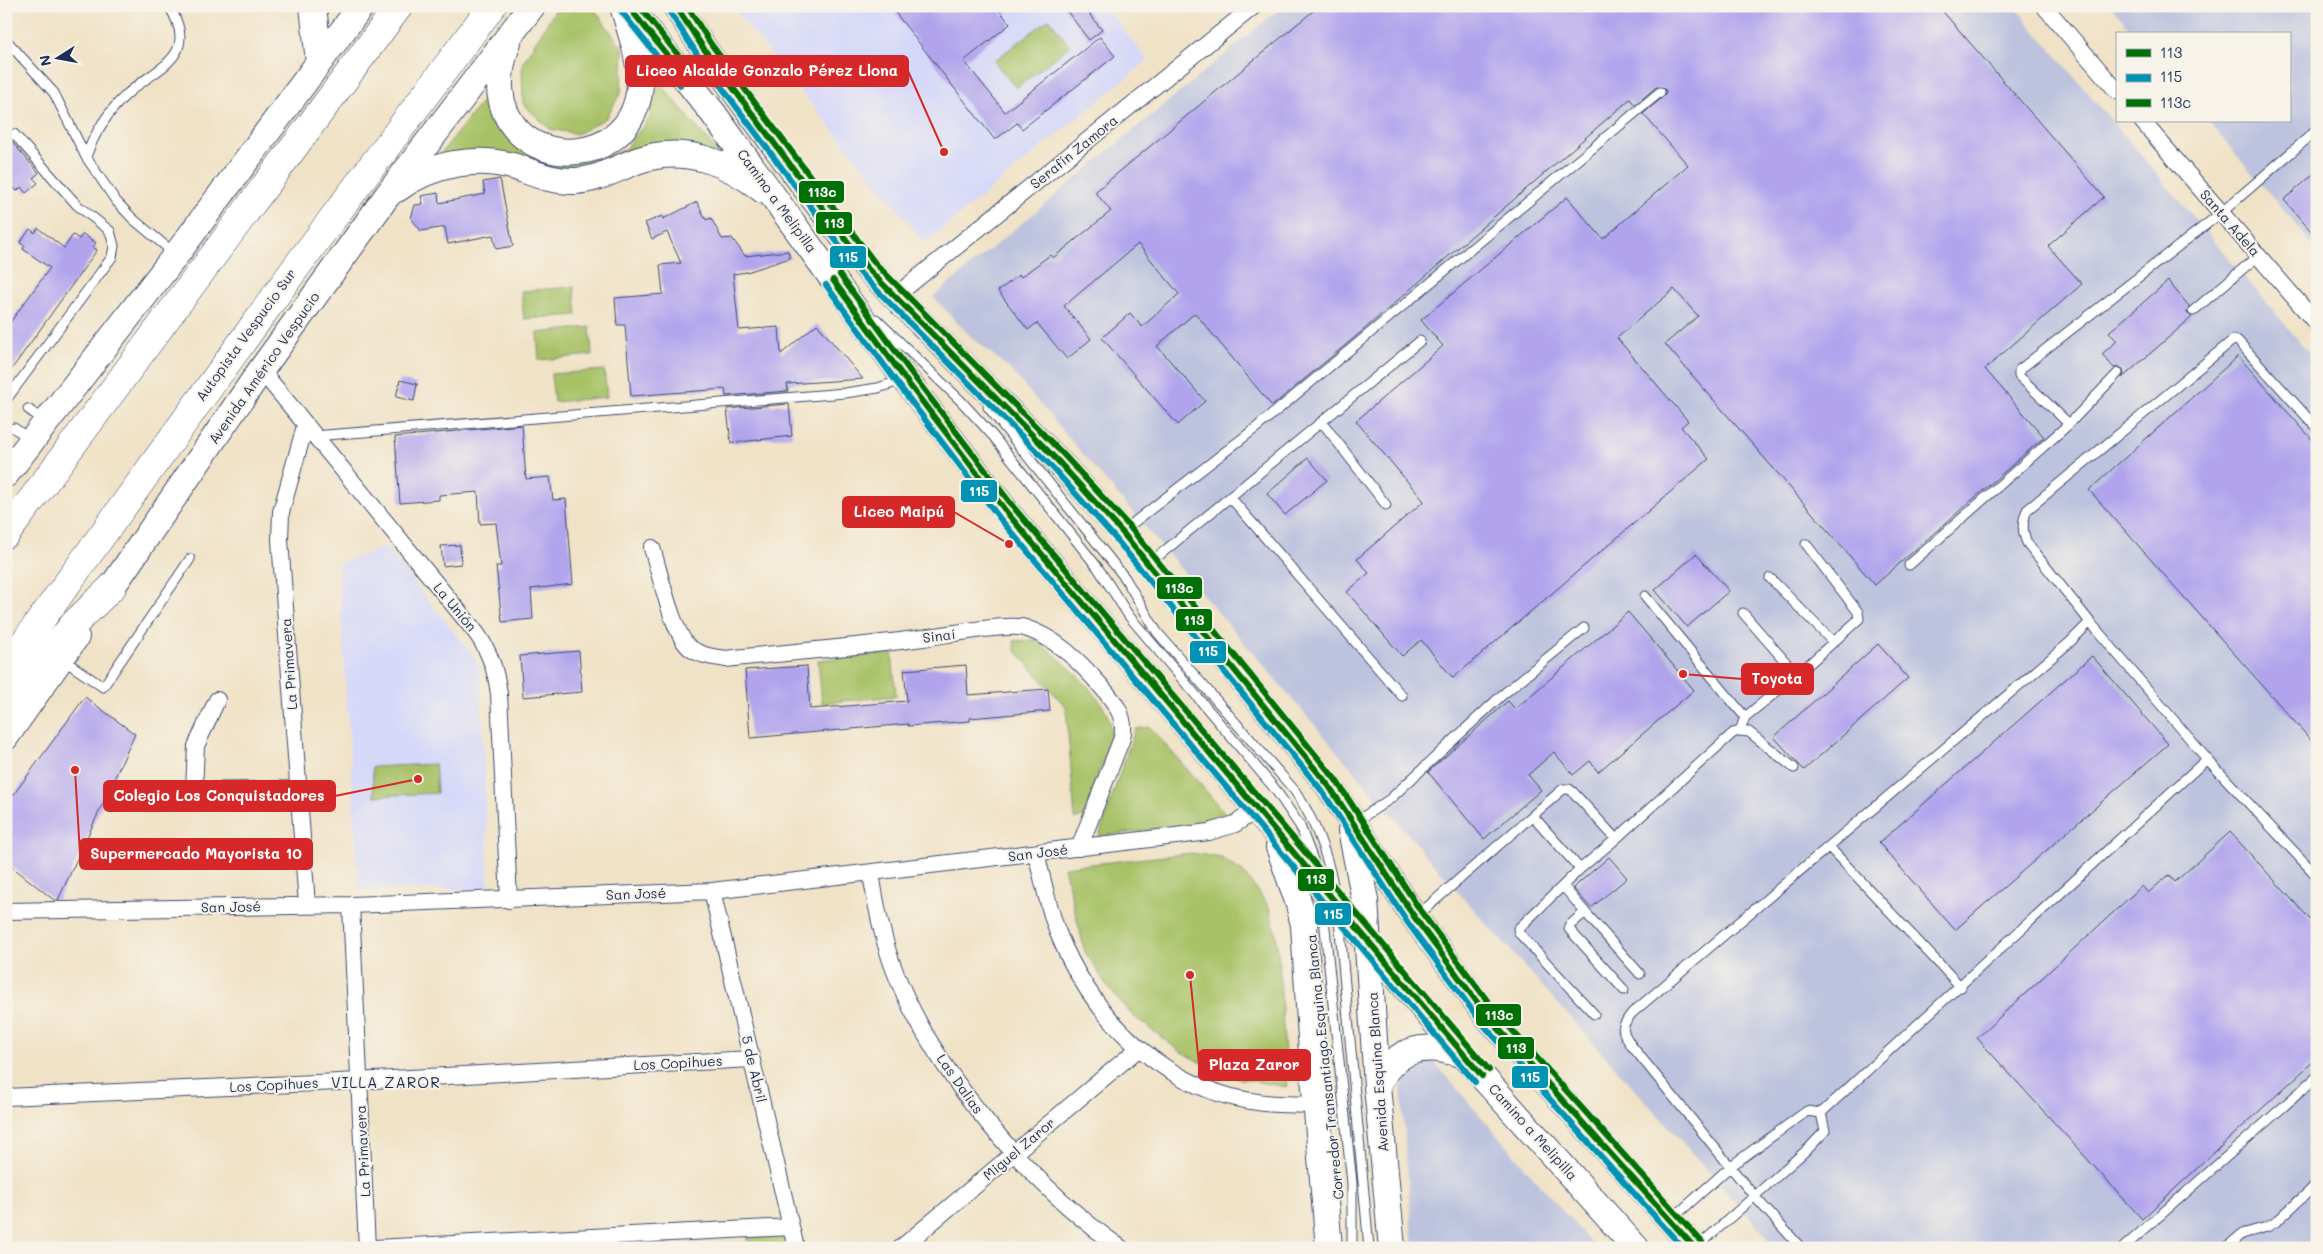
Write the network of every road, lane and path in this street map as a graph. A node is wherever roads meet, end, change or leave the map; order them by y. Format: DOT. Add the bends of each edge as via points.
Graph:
graph roads {
  1 [pos="169,6"];
  2 [pos="313,6"];
  3 [pos="361,6"];
  4 [pos="399,6"];
  5 [pos="492,6"];
  6 [pos="532,6"];
  7 [pos="623,6"];
  8 [pos="628,6"];
  9 [pos="676,6"];
  10 [pos="690,6"];
  11 [pos="1254,6"];
  12 [pos="2044,6"];
  13 [pos="510,35"];
  14 [pos="6,40"];
  15 [pos="704,49"];
  16 [pos="319,62"];
  17 [pos="2116,91"];
  18 [pos="1660,92"];
  19 [pos="2143,122"];
  20 [pos="2317,130"];
  21 [pos="14,134"];
  22 [pos="86,156"];
  23 [pos="386,196"];
  24 [pos="778,201"];
  25 [pos="2221,213"];
  26 [pos="176,255"];
  27 [pos="2258,256"];
  28 [pos="827,271"];
  29 [pos="894,297"];
  30 [pos="2193,311"];
  31 [pos="2317,324"];
  32 [pos="1420,341"];
  33 [pos="260,370"];
  34 [pos="2118,374"];
  35 [pos="904,378"];
  36 [pos="11,399"];
  37 [pos="1322,422"];
  38 [pos="2069,424"];
  39 [pos="2317,428"];
  40 [pos="309,431"];
  41 [pos="6,474"];
  42 [pos="1230,497"];
  43 [pos="1386,505"];
  44 [pos="1122,532"];
  45 [pos="6,534"];
  46 [pos="1806,544"];
  47 [pos="652,548"];
  48 [pos="190,559"];
  49 [pos="1148,564"];
  50 [pos="1909,565"];
  51 [pos="1770,578"];
  52 [pos="112,587"];
  53 [pos="1645,596"];
  54 [pos="1743,613"];
  55 [pos="2090,622"];
  56 [pos="1584,628"];
  57 [pos="1833,642"];
  58 [pos="62,659"];
  59 [pos="6,668"];
  60 [pos="1796,675"];
  61 [pos="1402,696"];
  62 [pos="218,700"];
  63 [pos="6,705"];
  64 [pos="1745,717"];
  65 [pos="1740,731"];
  66 [pos="6,738"];
  67 [pos="2207,759"];
  68 [pos="1794,768"];
  69 [pos="298,788"];
  70 [pos="194,791"];
  71 [pos="133,792"];
  72 [pos="1349,815"];
  73 [pos="1533,816"];
  74 [pos="1264,819"];
  75 [pos="1616,839"];
  76 [pos="1829,847"];
  77 [pos="1079,848"];
  78 [pos="1036,853"];
  79 [pos="1580,869"];
  80 [pos="872,873"];
  81 [pos="2317,876"];
  82 [pos="1319,884"];
  83 [pos="1563,886"];
  84 [pos="712,891"];
  85 [pos="509,900"];
  86 [pos="1337,903"];
  87 [pos="307,905"];
  88 [pos="351,905"];
  89 [pos="6,911"];
  90 [pos="1585,912"];
  91 [pos="1415,918"];
  92 [pos="1368,941"];
  93 [pos="1640,974"];
  94 [pos="1961,987"];
  95 [pos="1624,990"];
  96 [pos="1594,1014"];
  97 [pos="1138,1049"];
  98 [pos="1463,1054"];
  99 [pos="752,1059"];
  100 [pos="2317,1076"];
  101 [pos="359,1080"];
  102 [pos="1377,1086"];
  103 [pos="6,1097"];
  104 [pos="1317,1105"];
  105 [pos="1821,1113"];
  106 [pos="1015,1152"];
  107 [pos="1732,1166"];
  108 [pos="2317,1184"];
  109 [pos="1755,1197"];
  110 [pos="1671,1220"];
  111 [pos="791,1227"];
  112 [pos="367,1248"];
  113 [pos="375,1248"];
  114 [pos="796,1248"];
  115 [pos="901,1248"];
  116 [pos="1121,1248"];
  117 [pos="1329,1248"];
  118 [pos="1352,1248"];
  119 [pos="1369,1248"];
  120 [pos="1392,1248"];
  121 [pos="1636,1248"];
  122 [pos="1696,1248"];
  123 [pos="1801,1248"];
  124 [pos="2123,1248"];
  125 [pos="2226,1248"];
  1 -- 22 [label="lane" via="180,29 177,53 115,106"];
  2 -- 16 [label="main road"];
  3 -- 16 [label="main road"];
  4 -- 45 [label="highway"];
  5 -- 59 [label="highway, Autopista Vespucio Sur" via="291,274"];
  6 -- 13 [label="main road, Avenida Américo Vespucio"];
  7 -- 13 [label="main road" via="639,68 638,96 619,130 588,150 566,153 542,149 523,137 512,122 503,104 500,81"];
  8 -- 24 [label="main road, Camino a Melipilla"];
  9 -- 15 [label="main road"];
  10 -- 15 [label="main road"];
  11 -- 29 [label="street, Serafín Zamora"];
  12 -- 17 [label="street"];
  13 -- 23 [label="main road, Avenida Américo Vespucio"];
  14 -- 22 [label="lane" via="54,93"];
  15 -- 29 [label="main road" via="841,236"];
  16 -- 26 [label="main road"];
  18 -- 44 [label="lane" via="1257,427"];
  19 -- 25 [label="street, Santa Adela"];
  20 -- 25 [label="lane"];
  21 -- 36 [label="lane" via="78,205 110,231 114,246 112,257"];
  22 -- 26 [label="lane" via="116,201"];
  23 -- 24 [label="main road" via="418,176 455,164 502,164 546,178 574,181 597,177 652,157 682,154 719,163"];
  23 -- 33 [label="main road, Avenida Américo Vespucio"];
  24 -- 28 [label="main road, Camino a Melipilla"];
  25 -- 27 [label="street, Santa Adela"];
  25 -- 38 [label="lane" via="2019,370 2019,376"];
  26 -- 41 [label="main road" via="30,425"];
  27 -- 30 [label="lane"];
  27 -- 31 [label="street, Santa Adela"];
  28 -- 35 [label="main road, Camino a Melipilla"];
  28 -- 82 [label="lane, Corredor Transantiago Esquina Blanca" via="993,436 1098,568 1129,616 1294,814 1305,836"];
  29 -- 44 [label="main road" via="1058,461"];
  29 -- 86 [label="lane, Corredor Transantiago Esquina Blanca" via="959,372 1125,578 1157,632 1295,791 1324,845"];
  32 -- 37 [label="lane"];
  33 -- 40 [label="street, La Unión"];
  33 -- 52 [label="main road, Avenida Américo Vespucio"];
  34 -- 38 [label="lane"];
  35 -- 40 [label="lane" via="878,388 846,393"];
  35 -- 74 [label="main road, Camino a Melipilla" via="1008,514"];
  37 -- 42 [label="lane"];
  37 -- 43 [label="lane"];
  38 -- 50 [label="lane"];
  39 -- 55 [label="lane" via="2238,341 2233,340 2027,510 2022,531 2027,543"];
  40 -- 69 [label="street, La Primavera" via="281,512 280,540"];
  40 -- 85 [label="street, La Unión" via="478,634 491,656 499,694"];
  42 -- 49 [label="lane"];
  42 -- 61 [label="lane"];
  44 -- 49 [label="main road"];
  46 -- 57 [label="lane" via="1858,612 1858,619"];
  47 -- 77 [label="street, Sinaí" via="679,635 690,648 706,656 726,659 1014,626 1034,631 1055,643 1100,685 1119,708 1123,723 1122,738"];
  48 -- 58 [label="lane" via="103,687"];
  49 -- 72 [label="main road" via="1294,741"];
  51 -- 57 [label="lane"];
  52 -- 58 [label="main road, Avenida Américo Vespucio"];
  52 -- 63 [label="highway" via="76,622"];
  53 -- 64 [label="lane"];
  54 -- 60 [label="lane"];
  55 -- 67 [label="lane"];
  55 -- 76 [label="lane"];
  56 -- 72 [label="lane" via="1501,696 1390,799"];
  57 -- 60 [label="lane"];
  58 -- 66 [label="main road, Avenida Américo Vespucio"];
  60 -- 64 [label="lane"];
  62 -- 70 [label="street" via="196,746"];
  64 -- 65 [label="lane"];
  65 -- 68 [label="lane" via="1749,732"];
  65 -- 75 [label="lane" via="1733,733"];
  67 -- 81 [label="lane"];
  67 -- 94 [label="lane"];
  69 -- 70 [label="street"];
  69 -- 87 [label="street, La Primavera"];
  70 -- 71 [label="street"];
  72 -- 91 [label="main road"];
  72 -- 92 [label="main road, Avenida Esquina Blanca"];
  73 -- 75 [label="lane" via="1563,789 1569,789"];
  73 -- 79 [label="lane"];
  73 -- 91 [label="lane"];
  74 -- 77 [label="street, San José" via="1216,830"];
  74 -- 82 [label="main road, Camino a Melipilla"];
  74 -- 104 [label="main road" via="1289,873 1304,925"];
  75 -- 79 [label="lane"];
  76 -- 94 [label="lane"];
  76 -- 107 [label="lane" via="1623,1024 1623,1033 1631,1045"];
  77 -- 78 [label="street, San José"];
  78 -- 80 [label="street, San José"];
  78 -- 97 [label="street" via="1049,907 1068,955 1098,1005"];
  79 -- 83 [label="lane"];
  80 -- 84 [label="street, San José"];
  80 -- 106 [label="street, Las Dalias" via="886,946 904,993 962,1089"];
  82 -- 86 [label="main road, Camino a Melipilla"];
  82 -- 118 [label="lane, Corredor Transantiago Esquina Blanca" via="1351,1173"];
  83 -- 90 [label="lane"];
  83 -- 96 [label="lane" via="1518,929"];
  84 -- 85 [label="street, San José"];
  84 -- 99 [label="street, 5 de Abril"];
  85 -- 88 [label="street, San José"];
  86 -- 92 [label="main road, Camino a Melipilla"];
  86 -- 119 [label="lane, Corredor Transantiago Esquina Blanca"];
  87 -- 88 [label="street, San José"];
  87 -- 89 [label="street, San José"];
  88 -- 101 [label="street, La Primavera"];
  90 -- 93 [label="lane"];
  90 -- 95 [label="lane" via="1569,929"];
  91 -- 110 [label="main road" via="1488,1018"];
  92 -- 98 [label="main road, Camino a Melipilla"];
  92 -- 102 [label="main road, Avenida Esquina Blanca"];
  94 -- 105 [label="lane"];
  97 -- 104 [label="street" via="1174,1074 1215,1092 1264,1103"];
  97 -- 106 [label="street, Miguel Zaror"];
  98 -- 102 [label="main road" via="1436,1048 1409,1052 1393,1062"];
  98 -- 121 [label="main road, Camino a Melipilla"];
  99 -- 101 [label="street, Los Copihues"];
  99 -- 111 [label="street, 5 de Abril"];
  100 -- 124 [label="lane"];
  101 -- 103 [label="street, Los Copihues"];
  101 -- 112 [label="street, La Primavera"];
  102 -- 120 [label="main road, Avenida Esquina Blanca"];
  104 -- 117 [label="main road"];
  105 -- 107 [label="lane" via="1807,1111"];
  105 -- 109 [label="lane" via="1825,1131"];
  106 -- 115 [label="street, Miguel Zaror"];
  106 -- 116 [label="street, Las Dalias" via="1074,1213"];
  107 -- 109 [label="lane"];
  107 -- 110 [label="lane"];
  108 -- 125 [label="lane" via="2276,1222 2242,1234"];
  109 -- 122 [label="lane"];
  109 -- 123 [label="lane"];
  110 -- 122 [label="main road"];
  111 -- 113 [label="street"];
  111 -- 114 [label="street, 5 de Abril"];
}
